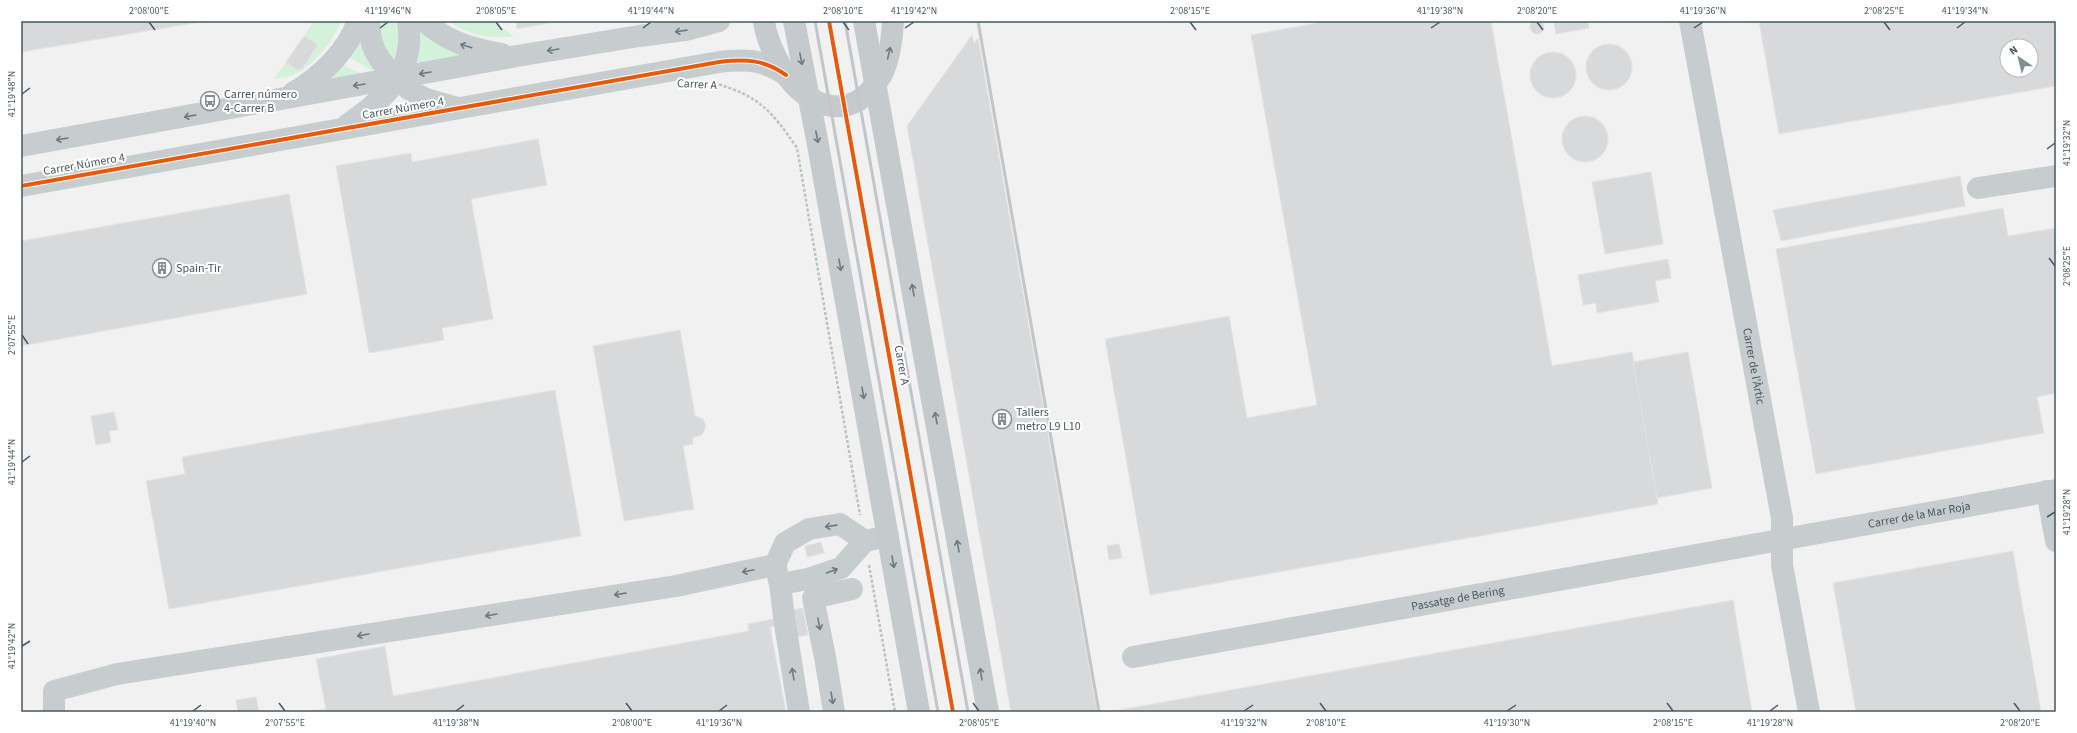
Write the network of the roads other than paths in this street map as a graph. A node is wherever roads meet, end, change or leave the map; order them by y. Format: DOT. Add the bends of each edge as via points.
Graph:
graph roads {
  1 [pos="358,21"];
  2 [pos="369,21"];
  3 [pos="408,21"];
  4 [pos="424,21"];
  5 [pos="719,21"];
  6 [pos="764,21"];
  7 [pos="794,21"];
  8 [pos="864,21"];
  9 [pos="893,21"];
  10 [pos="1690,21"];
  11 [pos="517,56"];
  12 [pos="786,75"];
  13 [pos="397,78"];
  14 [pos="876,83"];
  15 [pos="287,97"];
  16 [pos="809,99"];
  17 [pos="458,108"];
  18 [pos="342,128"];
  19 [pos="21,146"];
  20 [pos="2056,176"];
  21 [pos="21,186"];
  22 [pos="1978,188"];
  23 [pos="2052,491"];
  24 [pos="888,536"];
  25 [pos="1782,539"];
  26 [pos="865,541"];
  27 [pos="2056,541"];
  28 [pos="778,574"];
  29 [pos="810,588"];
  30 [pos="852,589"];
  31 [pos="1133,657"];
  32 [pos="54,712"];
  33 [pos="799,712"];
  34 [pos="834,712"];
  35 [pos="919,712"];
  36 [pos="988,712"];
  37 [pos="1809,712"];
  1 -- 15 [label="street" via="347,44 336,58 308,84"];
  2 -- 13 [label="street" via="372,43 377,54"];
  3 -- 13 [label="street" via="411,39 409,50"];
  11 -- 4 [label="street, one-way" via="477,50 458,44"];
  5 -- 11 [label="street, one-way" via="685,30"];
  6 -- 12 [label="main road" via="775,57"];
  7 -- 16 [label="main road, one-way"];
  8 -- 14 [label="main road, Carrer A"];
  14 -- 9 [label="main road, one-way" via="888,58"];
  10 -- 25 [label="street, Carrer de l'Àrtic" via="1782,518"];
  11 -- 13 [label="street, one-way"];
  12 -- 16 [label="main road"];
  12 -- 17 [label="street, Carrer Número 4" via="769,64 754,61 719,62"];
  13 -- 15 [label="street, one-way"];
  13 -- 17 [label="street" via="410,91 424,98"];
  13 -- 18 [label="street" via="385,96"];
  14 -- 16 [label="main road" via="865,96 845,106 834,108"];
  36 -- 14 [label="main road, Carrer A, one-way"];
  15 -- 19 [label="street, one-way"];
  16 -- 24 [label="main road, one-way"];
  17 -- 18 [label="street, Carrer Número 4"];
  18 -- 21 [label="street, Carrer Número 4"];
  20 -- 22 [label="street"];
  23 -- 25 [label="street, Carrer de la Mar Roja"];
  23 -- 27 [label="street"];
  24 -- 26 [label="street"];
  24 -- 35 [label="main road, one-way"];
  25 -- 31 [label="street, Passatge de Bering"];
  25 -- 37 [label="street, Carrer de l'Àrtic" via="1782,564"];
  26 -- 28 [label="street, one-way" via="840,524 809,529 784,543"];
  29 -- 26 [label="street, one-way" via="841,568"];
  28 -- 29 [label="street"];
  28 -- 32 [label="street, one-way" via="676,586 117,674 54,692"];
  33 -- 28 [label="street, one-way"];
  29 -- 30 [label="street"];
  29 -- 34 [label="street, one-way"];
}
